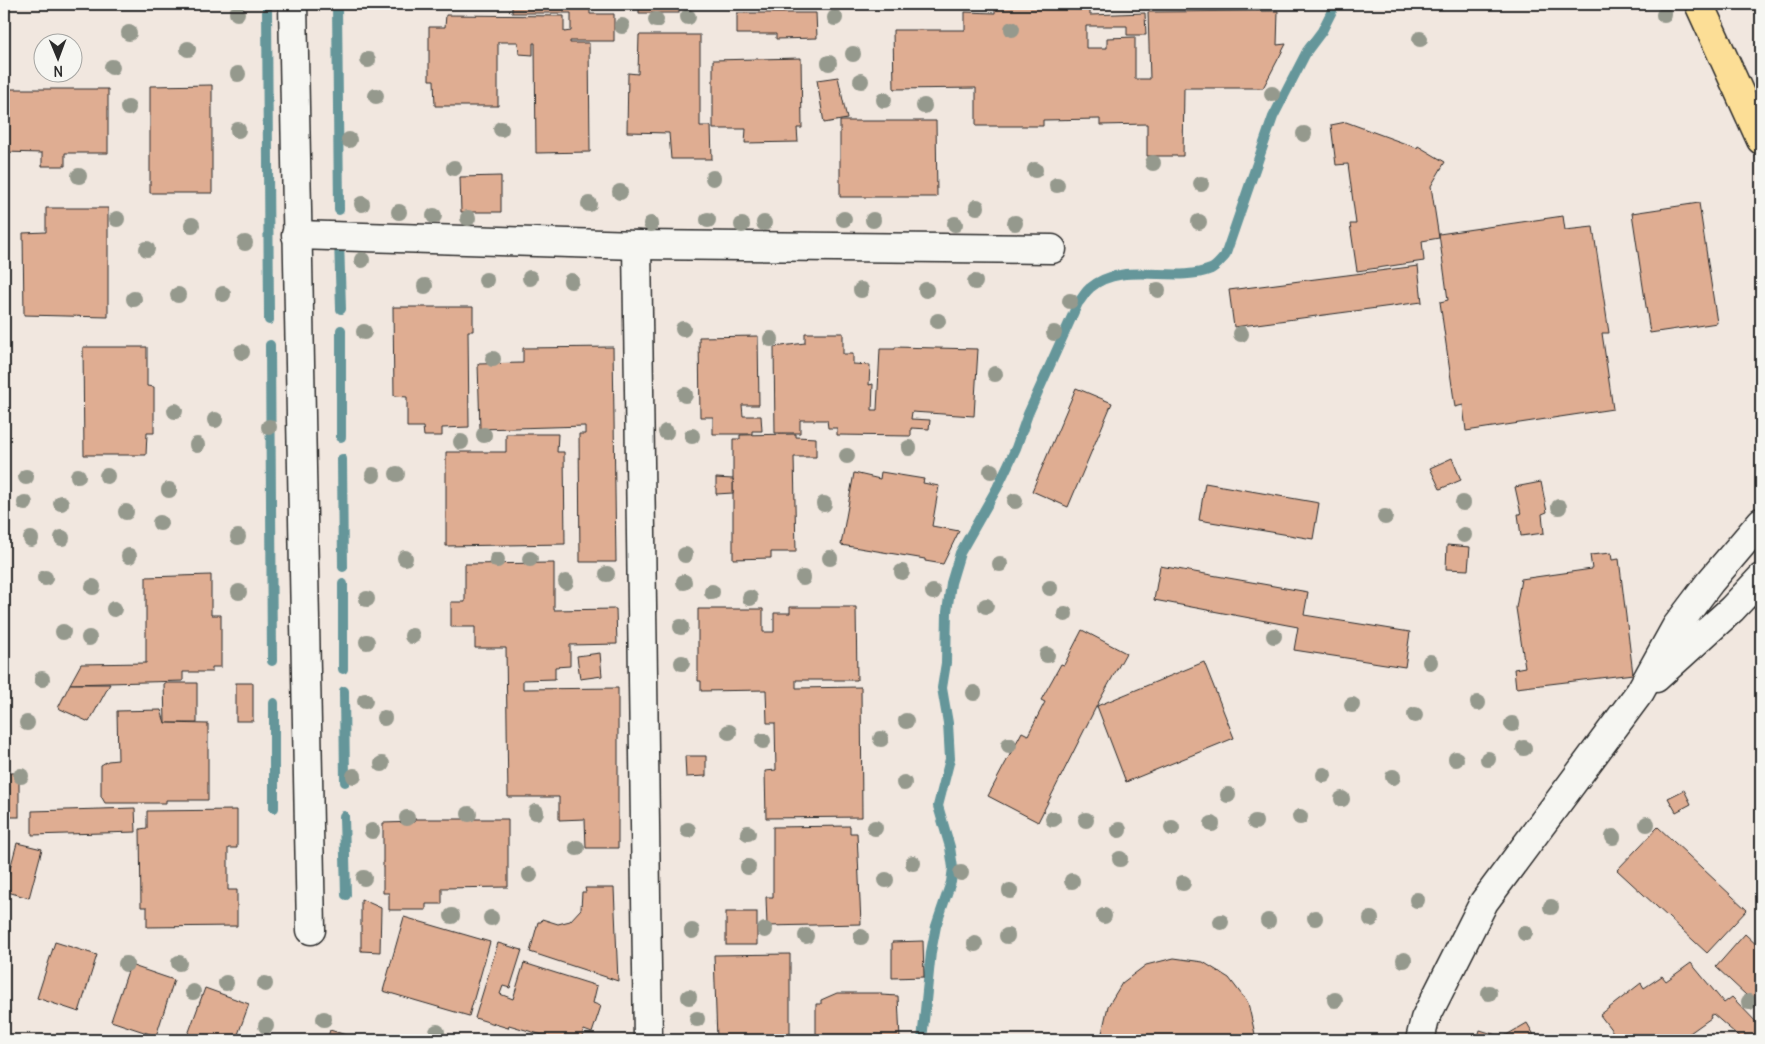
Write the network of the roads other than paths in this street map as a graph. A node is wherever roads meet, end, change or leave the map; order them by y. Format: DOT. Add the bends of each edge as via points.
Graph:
graph roads {
  1 [pos="294,4"];
  2 [pos="1699,4"];
  3 [pos="1761,140"];
  4 [pos="296,236"];
  5 [pos="637,245"];
  6 [pos="1052,249"];
  7 [pos="1761,522"];
  8 [pos="1761,578"];
  9 [pos="1640,692"];
  10 [pos="311,930"];
  11 [pos="648,1040"];
  12 [pos="1420,1040"];
  1 -- 4 [label="street"];
  2 -- 3 [label="highway"];
  4 -- 5 [label="street"];
  4 -- 10 [label="street"];
  5 -- 6 [label="street"];
  5 -- 11 [label="street"];
  7 -- 9 [label="street" via="1676,627"];
  8 -- 9 [label="street" via="1732,610"];
  9 -- 12 [label="street" via="1484,902 1425,1019"];
}
